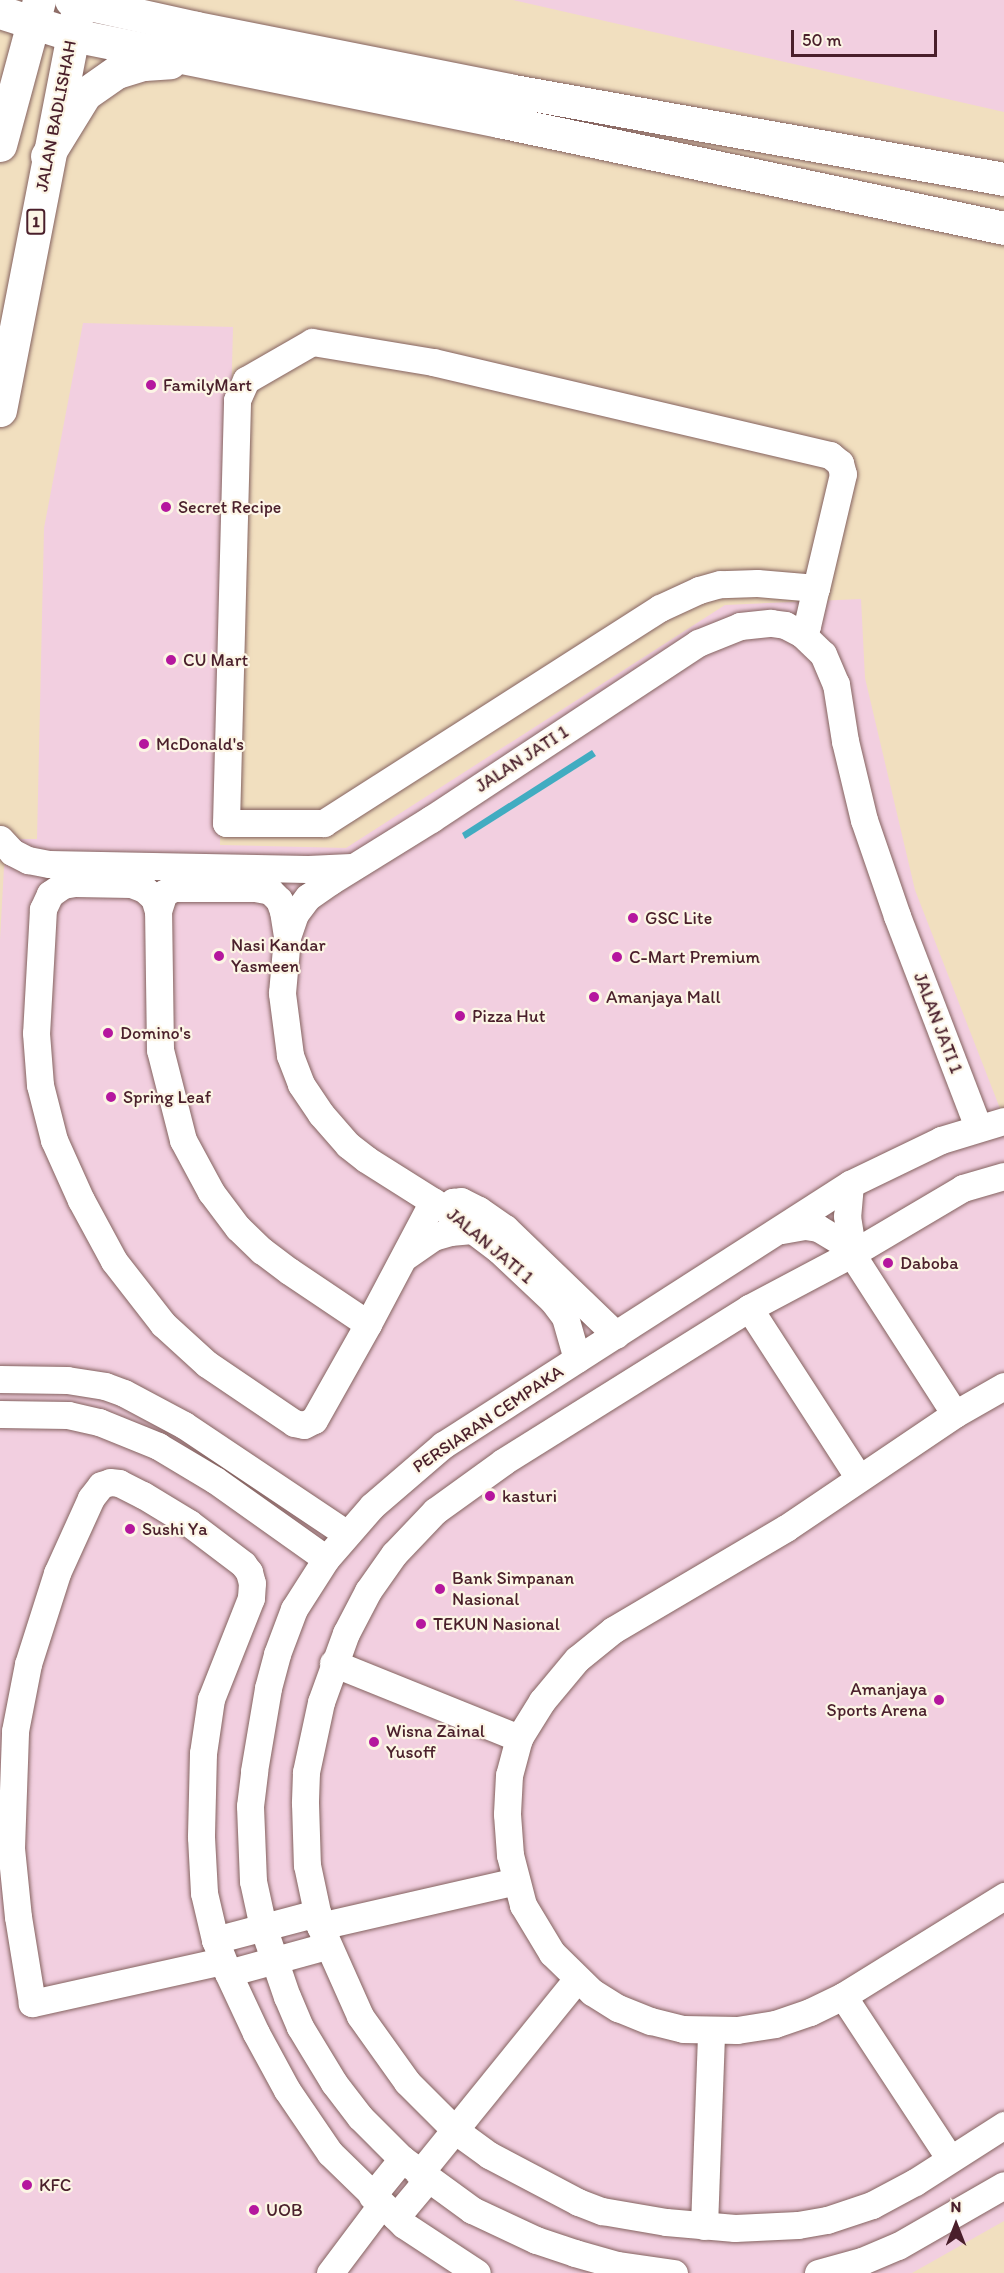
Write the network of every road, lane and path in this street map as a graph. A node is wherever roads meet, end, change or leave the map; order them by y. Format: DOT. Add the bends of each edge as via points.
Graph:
graph roads {
  1 [pos="150,0"];
  2 [pos="76,1"];
  3 [pos="0,12"];
  4 [pos="36,12"];
  5 [pos="72,35"];
  6 [pos="196,44"];
  7 [pos="0,146"];
  8 [pos="47,156"];
  9 [pos="945,168"];
  10 [pos="1004,179"];
  11 [pos="936,214"];
  12 [pos="1004,228"];
  13 [pos="0,410"];
  14 [pos="757,583"];
  15 [pos="816,588"];
  16 [pos="757,623"];
  17 [pos="802,634"];
  18 [pos="0,839"];
  19 [pos="353,867"];
  20 [pos="73,874"];
  21 [pos="158,911"];
  22 [pos="287,937"];
  23 [pos="1004,1120"];
  24 [pos="978,1127"];
  25 [pos="1004,1176"];
  26 [pos="850,1184"];
  27 [pos="439,1205"];
  28 [pos="472,1230"];
  29 [pos="778,1231"];
  30 [pos="853,1253"];
  31 [pos="403,1258"];
  32 [pos="750,1308"];
  33 [pos="368,1324"];
  34 [pos="616,1335"];
  35 [pos="577,1359"];
  36 [pos="0,1379"];
  37 [pos="1004,1386"];
  38 [pos="0,1414"];
  39 [pos="955,1414"];
  40 [pos="859,1478"];
  41 [pos="347,1534"];
  42 [pos="326,1559"];
  43 [pos="333,1663"];
  44 [pos="519,1738"];
  45 [pos="516,1881"];
  46 [pos="1004,1896"];
  47 [pos="263,1927"];
  48 [pos="321,1928"];
  49 [pos="222,1958"];
  50 [pos="274,1960"];
  51 [pos="577,1979"];
  52 [pos="843,1996"];
  53 [pos="711,2031"];
  54 [pos="1004,2125"];
  55 [pos="456,2131"];
  56 [pos="950,2159"];
  57 [pos="416,2171"];
  58 [pos="1004,2185"];
  59 [pos="383,2206"];
  60 [pos="704,2226"];
  61 [pos="850,2268"];
  62 [pos="330,2273"];
  63 [pos="477,2273"];
  64 [pos="674,2273"];
  65 [pos="818,2273"];
  1 -- 6 [label="main road" via="181,14"];
  2 -- 5 [label="main road, JALAN BADLISHAH / 1"];
  2 -- 6 [label="main road"];
  3 -- 4 [label="main road"];
  4 -- 5 [label="main road"];
  4 -- 7 [label="main road"];
  5 -- 6 [label="main road"];
  5 -- 8 [label="main road, JALAN BADLISHAH / 1"];
  6 -- 8 [label="main road" via="117,72 85,94"];
  6 -- 9 [label="main road" via="508,90"];
  6 -- 11 [label="main road"];
  8 -- 13 [label="main road, JALAN BADLISHAH / 1"];
  9 -- 10 [label="main road"];
  9 -- 11 [label="main road"];
  11 -- 12 [label="main road"];
  14 -- 15 [label="street"];
  14 -- 15 [label="street" via="720,584 660,608 324,823 226,823 237,400 246,380 312,342 433,362 830,455 840,463 843,474"];
  14 -- 16 [label="street"];
  15 -- 17 [label="street"];
  16 -- 17 [label="street, JALAN JATI 1" via="785,625"];
  16 -- 19 [label="street, JALAN JATI 1" via="725,630 698,643"];
  17 -- 24 [label="street, JALAN JATI 1" via="823,654 836,684 864,820"];
  18 -- 20 [label="street" via="12,852 28,860"];
  19 -- 20 [label="street"];
  19 -- 22 [label="street, JALAN JATI 1" via="308,897 295,914"];
  20 -- 21 [label="street" via="138,886 150,893"];
  20 -- 33 [label="street" via="50,894 43,909 36,998 38,1064 54,1140 114,1261 163,1324 190,1350 233,1384 299,1425 315,1420"];
  21 -- 22 [label="street" via="164,893 174,888 270,891 279,900"];
  21 -- 33 [label="street" via="160,1050 187,1149 211,1192 238,1228 262,1251"];
  22 -- 27 [label="street, JALAN JATI 1" via="282,993 285,1029 301,1084 348,1145"];
  23 -- 24 [label="street, PERSIARAN CEMPAKA"];
  24 -- 26 [label="street, PERSIARAN CEMPAKA" via="941,1140"];
  25 -- 30 [label="street" via="963,1188"];
  26 -- 29 [label="street, PERSIARAN CEMPAKA"];
  26 -- 30 [label="street" via="847,1216"];
  27 -- 28 [label="street, JALAN JATI 1"];
  27 -- 31 [label="street"];
  27 -- 34 [label="street" via="461,1201 505,1228"];
  28 -- 31 [label="street" via="433,1238"];
  28 -- 35 [label="street, JALAN JATI 1" via="500,1250 552,1300 565,1317"];
  29 -- 30 [label="street" via="804,1226 818,1228"];
  29 -- 34 [label="street, PERSIARAN CEMPAKA"];
  30 -- 32 [label="street"];
  30 -- 39 [label="street"];
  31 -- 33 [label="street"];
  32 -- 40 [label="street"];
  32 -- 43 [label="street" via="503,1462 435,1511 394,1554 368,1591"];
  34 -- 35 [label="street, PERSIARAN CEMPAKA"];
  35 -- 41 [label="street, PERSIARAN CEMPAKA" via="443,1445 408,1473"];
  36 -- 41 [label="street" via="67,1380 124,1393 184,1425"];
  37 -- 39 [label="street"];
  38 -- 42 [label="street" via="68,1415 99,1422 149,1442 215,1480"];
  39 -- 40 [label="street"];
  40 -- 44 [label="street" via="786,1528 613,1630 577,1659 542,1701"];
  41 -- 42 [label="street, PERSIARAN CEMPAKA"];
  42 -- 47 [label="street, PERSIARAN CEMPAKA" via="286,1628 264,1708 250,1806 251,1863"];
  43 -- 44 [label="street"];
  43 -- 48 [label="street" via="306,1772 307,1865"];
  44 -- 45 [label="street" via="509,1775 507,1814"];
  45 -- 48 [label="street"];
  45 -- 51 [label="street" via="534,1928"];
  46 -- 52 [label="street"];
  47 -- 48 [label="street"];
  47 -- 49 [label="street"];
  47 -- 50 [label="street, PERSIARAN CEMPAKA"];
  48 -- 50 [label="street"];
  48 -- 55 [label="street" via="360,2016 407,2082"];
  49 -- 49 [label="street" via="203,1875 203,1744 211,1699 251,1599 252,1583 243,1564 189,1523 143,1495 110,1482 101,1485 91,1498 57,1573 28,1664 15,1731 11,1858 32,2003"];
  49 -- 50 [label="street"];
  49 -- 59 [label="street" via="256,2033 306,2121 330,2153"];
  50 -- 57 [label="street, PERSIARAN CEMPAKA" via="300,2027 334,2083 360,2117"];
  51 -- 53 [label="street" via="618,2008 661,2024"];
  51 -- 55 [label="street"];
  52 -- 53 [label="street" via="810,2013 775,2024"];
  52 -- 56 [label="street"];
  53 -- 60 [label="street"];
  54 -- 56 [label="street"];
  55 -- 57 [label="street"];
  55 -- 60 [label="street" via="489,2155 578,2202 634,2218"];
  56 -- 60 [label="street" via="872,2205 827,2220 766,2228"];
  57 -- 59 [label="street"];
  57 -- 64 [label="street, PERSIARAN CEMPAKA" via="472,2210 536,2240 617,2265"];
  58 -- 61 [label="street" via="928,2231"];
  59 -- 62 [label="street"];
  59 -- 63 [label="street" via="445,2255"];
  61 -- 65 [label="street"];
}
